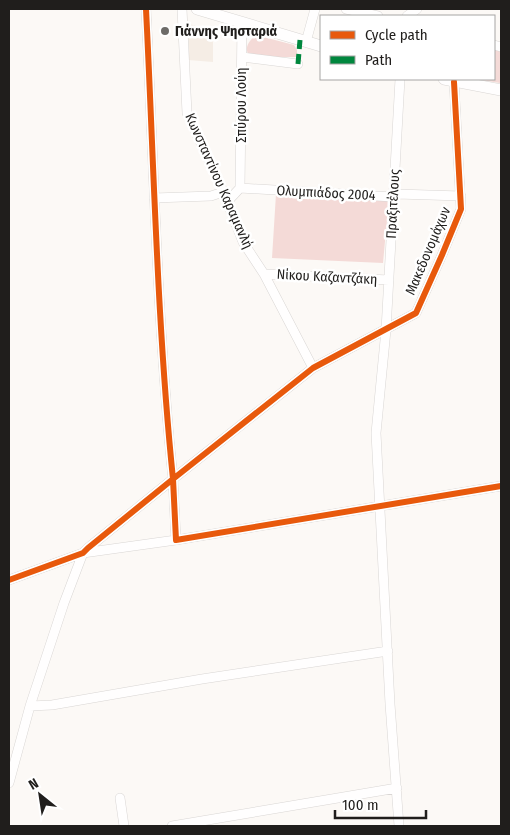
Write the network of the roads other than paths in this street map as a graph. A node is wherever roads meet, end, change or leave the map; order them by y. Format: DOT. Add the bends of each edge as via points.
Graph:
graph roads {
  1 [pos="146,9"];
  2 [pos="182,9"];
  3 [pos="197,9"];
  4 [pos="315,9"];
  5 [pos="346,9"];
  6 [pos="216,11"];
  7 [pos="373,15"];
  8 [pos="242,22"];
  9 [pos="306,42"];
  10 [pos="320,46"];
  11 [pos="242,57"];
  12 [pos="298,64"];
  13 [pos="400,80"];
  14 [pos="449,80"];
  15 [pos="501,90"];
  16 [pos="240,188"];
  17 [pos="223,192"];
  18 [pos="393,196"];
  19 [pos="461,196"];
  20 [pos="154,198"];
  21 [pos="227,202"];
  22 [pos="264,274"];
  23 [pos="389,280"];
  24 [pos="386,330"];
  25 [pos="313,368"];
  26 [pos="173,479"];
  27 [pos="501,486"];
  28 [pos="379,507"];
  29 [pos="176,540"];
  30 [pos="84,553"];
  31 [pos="9,580"];
  32 [pos="388,651"];
  33 [pos="30,706"];
  34 [pos="9,783"];
  35 [pos="398,788"];
  36 [pos="120,798"];
  37 [pos="124,826"];
  38 [pos="172,826"];
  39 [pos="399,826"];
  1 -- 20 [label="street"];
  2 -- 17 [label="street, Κωνσταντίνου Καραμανλή" via="186,113"];
  3 -- 6 [label="main road"];
  4 -- 9 [label="street"];
  5 -- 7 [label="street"];
  6 -- 8 [label="main road"];
  8 -- 9 [label="main road"];
  8 -- 11 [label="street, Σπύρου Λούη"];
  9 -- 10 [label="main road"];
  11 -- 12 [label="street"];
  11 -- 16 [label="street, Σπύρου Λούη"];
  13 -- 18 [label="street, Πραξιτέλους"];
  14 -- 15 [label="main road"];
  14 -- 19 [label="street, Μακεδονομάχων"];
  16 -- 18 [label="street, Ολυμπιάδος 2004"];
  16 -- 21 [label="street"];
  17 -- 20 [label="street" via="211,196"];
  17 -- 21 [label="street, Κωνσταντίνου Καραμανλή"];
  18 -- 19 [label="street, Ολυμπιάδος 2004"];
  18 -- 23 [label="street, Πραξιτέλους"];
  19 -- 24 [label="street, Μακεδονομάχων" via="461,209 416,313"];
  20 -- 26 [label="street"];
  21 -- 22 [label="street, Κωνσταντίνου Καραμανλή" via="242,242"];
  22 -- 23 [label="street, Νίκου Καζαντζάκη"];
  22 -- 25 [label="street, Κωνσταντίνου Καραμανλή"];
  23 -- 24 [label="street, Πραξιτέλους"];
  24 -- 25 [label="street, Μακεδονομάχων"];
  24 -- 28 [label="street, Πραξιτέλους" via="376,414"];
  25 -- 26 [label="street, Μακεδονομάχων"];
  26 -- 29 [label="street"];
  26 -- 30 [label="street, Μακεδονομάχων"];
  27 -- 28 [label="street"];
  28 -- 29 [label="street"];
  28 -- 32 [label="street, Πραξιτέλους"];
  29 -- 30 [label="street"];
  30 -- 31 [label="street"];
  30 -- 33 [label="street"];
  32 -- 33 [label="street"];
  32 -- 35 [label="street, Πραξιτέλους"];
  33 -- 34 [label="street"];
  35 -- 38 [label="street"];
  35 -- 39 [label="street, Πραξιτέλους"];
  36 -- 37 [label="street"];
}
